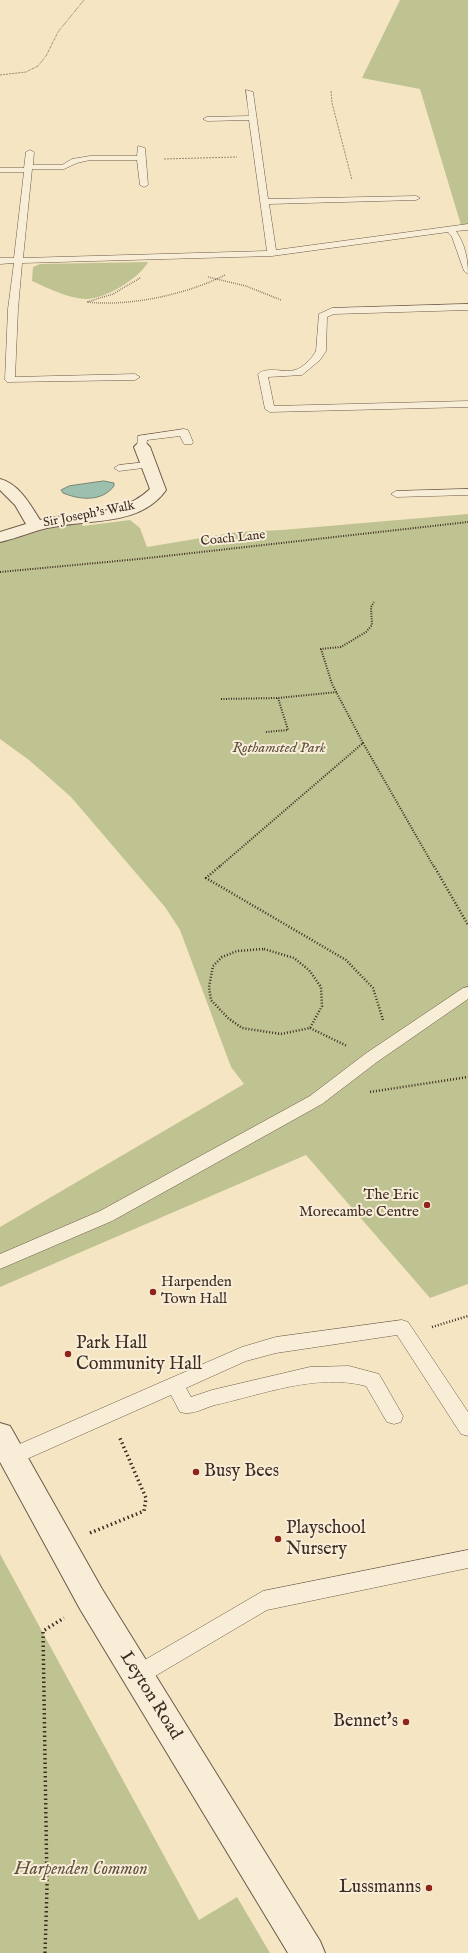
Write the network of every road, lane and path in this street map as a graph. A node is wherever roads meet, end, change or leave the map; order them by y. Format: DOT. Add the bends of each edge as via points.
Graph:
graph roads {
  1 [pos="84,0"];
  2 [pos="0,76"];
  3 [pos="331,91"];
  4 [pos="249,92"];
  5 [pos="254,118"];
  6 [pos="207,119"];
  7 [pos="141,148"];
  8 [pos="30,152"];
  9 [pos="258,157"];
  10 [pos="141,158"];
  11 [pos="28,169"];
  12 [pos="0,170"];
  13 [pos="144,185"];
  14 [pos="416,198"];
  15 [pos="358,200"];
  16 [pos="265,202"];
  17 [pos="468,227"];
  18 [pos="450,229"];
  19 [pos="272,253"];
  20 [pos="251,255"];
  21 [pos="153,257"];
  22 [pos="18,260"];
  23 [pos="0,261"];
  24 [pos="468,271"];
  25 [pos="205,277"];
  26 [pos="219,279"];
  27 [pos="281,300"];
  28 [pos="468,307"];
  29 [pos="0,316"];
  30 [pos="12,316"];
  31 [pos="135,377"];
  32 [pos="468,404"];
  33 [pos="188,442"];
  34 [pos="142,447"];
  35 [pos="147,465"];
  36 [pos="119,468"];
  37 [pos="0,484"];
  38 [pos="468,492"];
  39 [pos="396,494"];
  40 [pos="468,522"];
  41 [pos="35,526"];
  42 [pos="0,537"];
  43 [pos="0,572"];
  44 [pos="374,602"];
  45 [pos="337,692"];
  46 [pos="278,698"];
  47 [pos="221,699"];
  48 [pos="266,732"];
  49 [pos="363,743"];
  50 [pos="468,925"];
  51 [pos="468,992"];
  52 [pos="310,1028"];
  53 [pos="371,1058"];
  54 [pos="468,1078"];
  55 [pos="369,1092"];
  56 [pos="0,1262"];
  57 [pos="468,1316"];
  58 [pos="402,1326"];
  59 [pos="174,1384"];
  60 [pos="109,1414"];
  61 [pos="394,1416"];
  62 [pos="468,1428"];
  63 [pos="6,1445"];
  64 [pos="86,1535"];
  65 [pos="468,1559"];
  66 [pos="43,1631"];
  67 [pos="138,1675"];
  68 [pos="305,1951"];
  69 [pos="45,1953"];
  1 -- 2 [label="path" via="58,32 38,66 26,72"];
  3 -- 15 [label="path"];
  4 -- 5 [label="lane"];
  5 -- 6 [label="lane"];
  5 -- 9 [label="lane"];
  7 -- 10 [label="lane"];
  8 -- 11 [label="lane"];
  9 -- 10 [label="path"];
  9 -- 16 [label="lane"];
  10 -- 11 [label="lane" via="90,158 75,161 64,167"];
  10 -- 13 [label="lane"];
  11 -- 12 [label="lane"];
  11 -- 22 [label="lane"];
  14 -- 15 [label="lane"];
  15 -- 16 [label="lane"];
  16 -- 19 [label="lane"];
  17 -- 18 [label="lane"];
  18 -- 19 [label="lane"];
  18 -- 24 [label="lane" via="456,237"];
  19 -- 20 [label="lane"];
  20 -- 21 [label="lane"];
  20 -- 26 [label="path" via="246,262"];
  21 -- 22 [label="lane"];
  21 -- 26 [label="path" via="155,263 147,274 113,294 87,302 153,297"];
  22 -- 23 [label="lane"];
  22 -- 30 [label="lane"];
  25 -- 26 [label="path"];
  26 -- 27 [label="path" via="265,292"];
  28 -- 32 [label="lane" via="332,311 322,316 321,351 317,358 299,373 263,374 270,409"];
  29 -- 30 [label="lane"];
  30 -- 31 [label="lane" via="10,380"];
  33 -- 34 [label="lane" via="184,432 165,434 142,438"];
  34 -- 35 [label="street, Sir Joseph's Walk"];
  35 -- 36 [label="lane"];
  35 -- 41 [label="street, Sir Joseph's Walk" via="156,478 158,490 143,504 130,510"];
  37 -- 41 [label="street, Sir Joseph's Walk" via="7,487"];
  38 -- 39 [label="lane"];
  40 -- 43 [label="path, Coach Lane"];
  41 -- 42 [label="street, Sir Joseph's Walk"];
  44 -- 45 [label="path" via="371,607 372,625 366,632 341,647 322,649 322,657"];
  45 -- 46 [label="path"];
  45 -- 49 [label="path"];
  46 -- 47 [label="path"];
  46 -- 48 [label="path" via="288,730"];
  49 -- 50 [label="path"];
  49 -- 53 [label="path" via="206,878 346,960 373,988 384,1022"];
  51 -- 53 [label="lane"];
  52 -- 52 [label="path" via="281,1034 242,1028 211,1000 209,987 213,966 222,957 237,951 264,949 294,958 309,970 321,987 322,1006"];
  52 -- 53 [label="path"];
  53 -- 56 [label="lane" via="316,1100 106,1216"];
  54 -- 55 [label="path"];
  57 -- 58 [label="path" via="426,1328"];
  58 -- 59 [label="lane" via="276,1345 242,1355"];
  58 -- 62 [label="lane"];
  59 -- 60 [label="lane"];
  59 -- 61 [label="lane" via="187,1406 310,1375 349,1374 372,1380"];
  60 -- 63 [label="lane"];
  60 -- 64 [label="path" via="146,1498 144,1511"];
  63 -- 67 [label="street, Leyton Road" via="91,1599"];
  65 -- 67 [label="lane" via="263,1600"];
  66 -- 69 [label="path" via="47,1887"];
  67 -- 68 [label="street, Leyton Road"];
}
